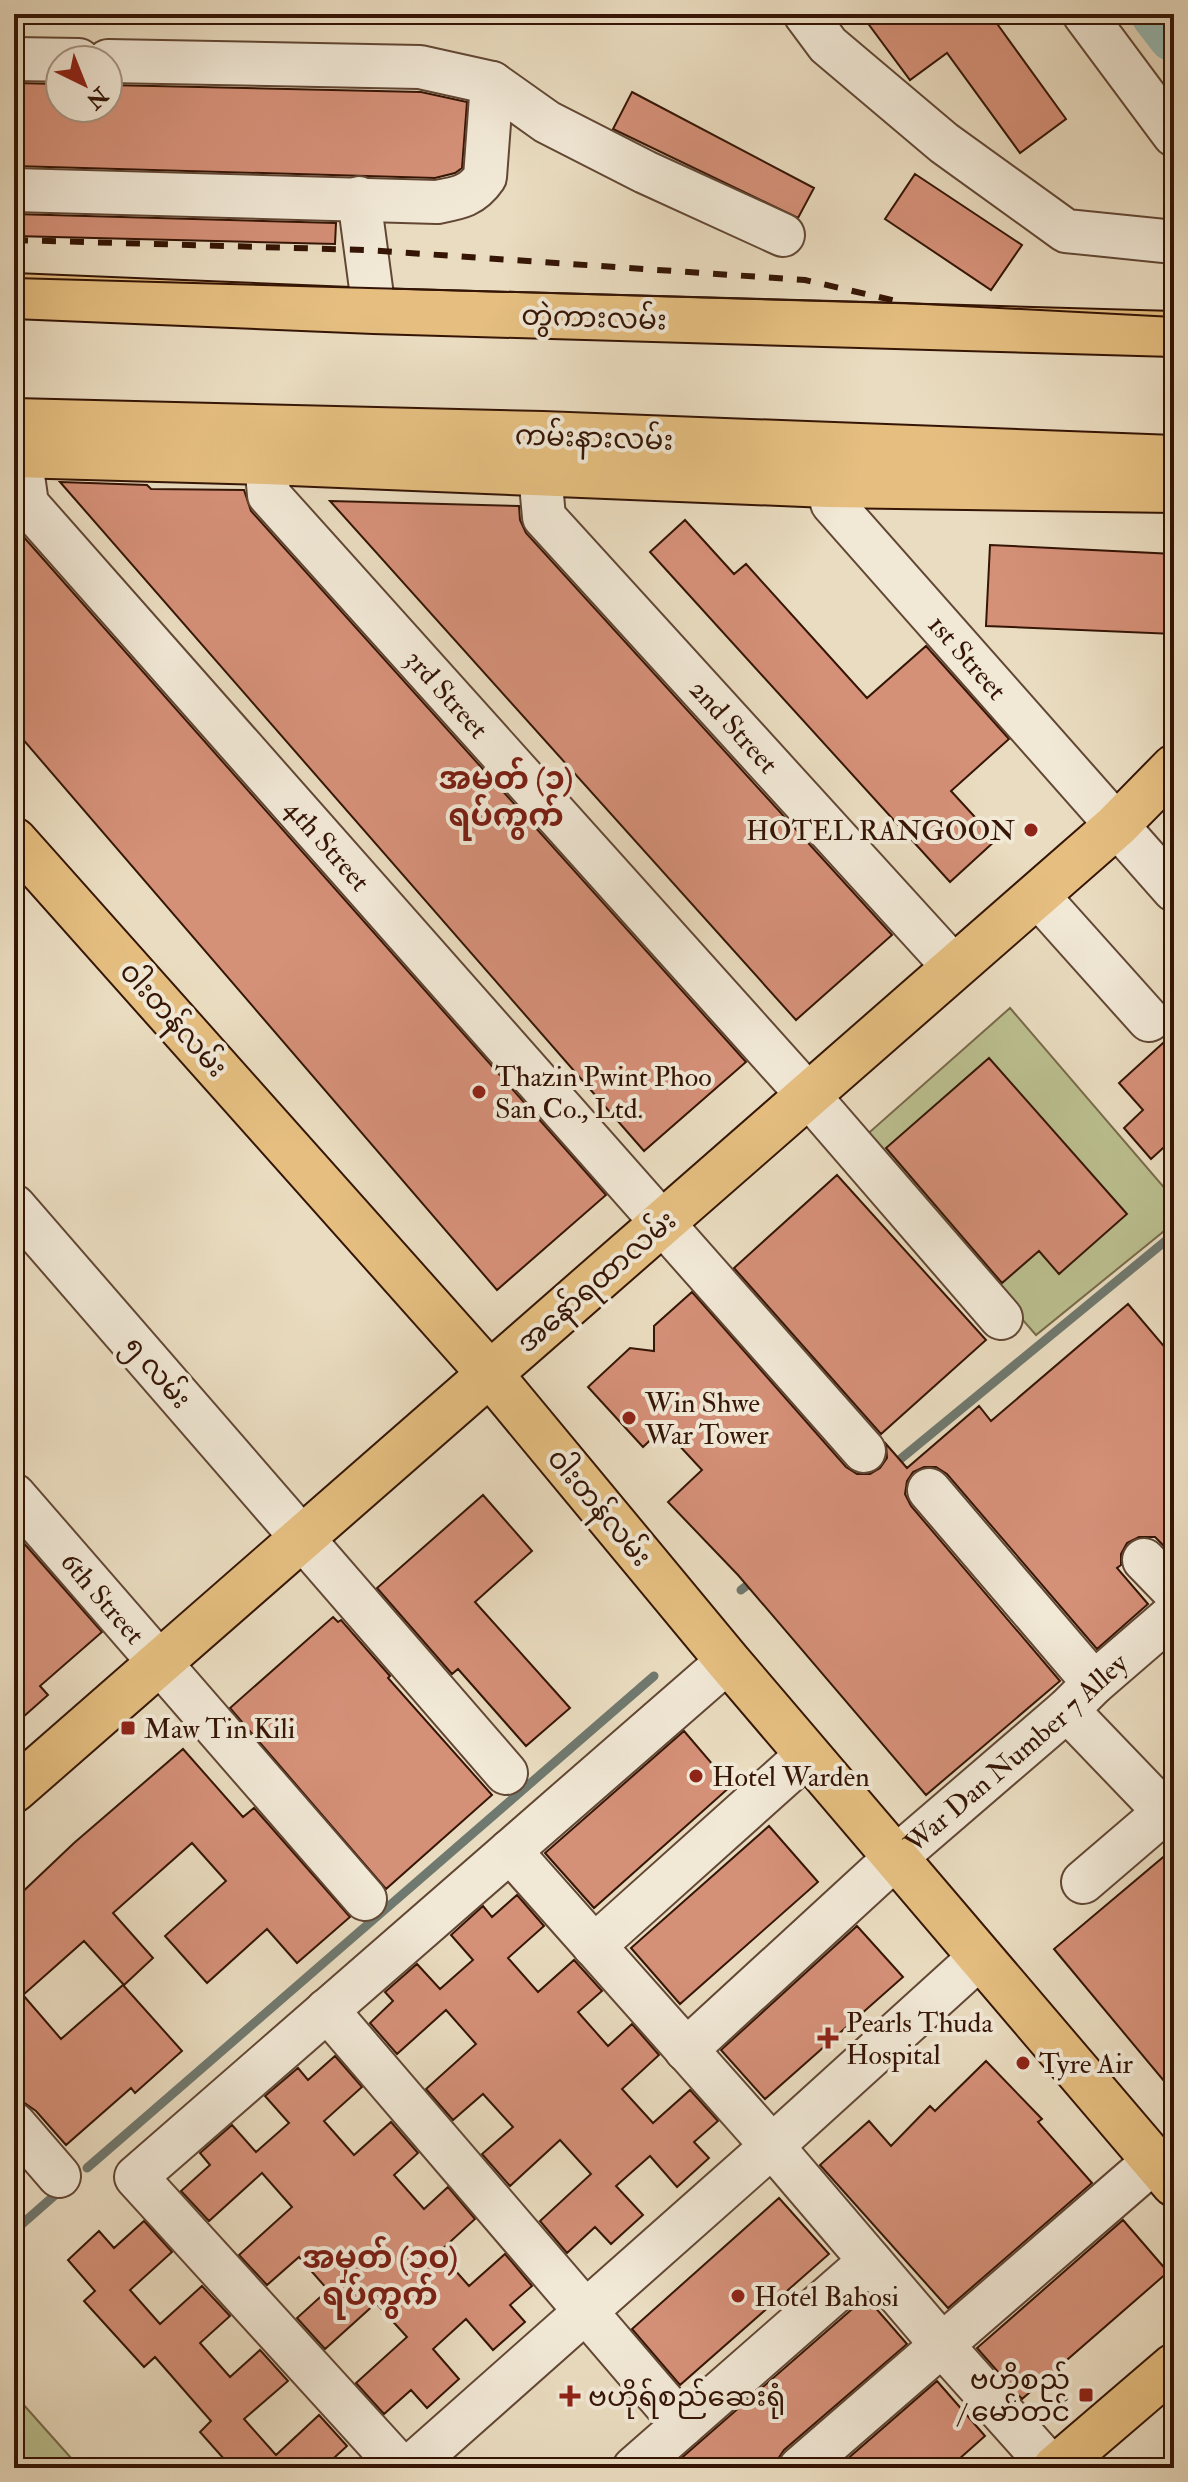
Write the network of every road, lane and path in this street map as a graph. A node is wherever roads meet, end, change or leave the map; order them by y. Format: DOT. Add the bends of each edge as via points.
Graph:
graph roads {
  1 [pos="805,14"];
  2 [pos="1084,14"];
  3 [pos="14,59"];
  4 [pos="44,59"];
  5 [pos="124,61"];
  6 [pos="492,83"];
  7 [pos="1174,135"];
  8 [pos="14,190"];
  9 [pos="359,198"];
  10 [pos="783,235"];
  11 [pos="1174,242"];
  12 [pos="14,296"];
  13 [pos="374,311"];
  14 [pos="1174,334"];
  15 [pos="18,438"];
  16 [pos="267,444"];
  17 [pos="542,454"];
  18 [pos="1174,458"];
  19 [pos="830,466"];
  20 [pos="1174,490"];
  21 [pos="1174,767"];
  22 [pos="1116,826"];
  23 [pos="14,840"];
  24 [pos="1174,890"];
  25 [pos="1037,895"];
  26 [pos="954,967"];
  27 [pos="1149,1020"];
  28 [pos="808,1095"];
  29 [pos="14,1206"];
  30 [pos="662,1224"];
  31 [pos="1001,1318"];
  32 [pos="490,1374"];
  33 [pos="864,1451"];
  34 [pos="929,1490"];
  35 [pos="14,1495"];
  36 [pos="302,1539"];
  37 [pos="1144,1560"];
  38 [pos="1174,1591"];
  39 [pos="1174,1614"];
  40 [pos="728,1661"];
  41 [pos="160,1663"];
  42 [pos="1081,1696"];
  43 [pos="807,1755"];
  44 [pos="506,1773"];
  45 [pos="14,1790"];
  46 [pos="1169,1808"];
  47 [pos="510,1851"];
  48 [pos="895,1858"];
  49 [pos="1083,1882"];
  50 [pos="365,1899"];
  51 [pos="594,1946"];
  52 [pos="979,1958"];
  53 [pos="327,2010"];
  54 [pos="686,2050"];
  55 [pos="14,2124"];
  56 [pos="772,2146"];
  57 [pos="1164,2173"];
  58 [pos="59,2176"];
  59 [pos="870,2261"];
  60 [pos="585,2310"];
  61 [pos="942,2345"];
  62 [pos="1174,2366"];
  63 [pos="683,2425"];
  64 [pos="401,2468"];
  65 [pos="409,2468"];
  66 [pos="634,2468"];
  67 [pos="800,2468"];
  68 [pos="1054,2468"];
  1 -- 11 [label="street" via="828,45 944,143 1066,231"];
  2 -- 7 [label="street"];
  3 -- 4 [label="street"];
  5 -- 6 [label="street" via="420,67"];
  6 -- 9 [label="street" via="485,177 478,188 463,198 437,202"];
  6 -- 10 [label="street" via="547,122"];
  8 -- 9 [label="street"];
  9 -- 13 [label="street"];
  12 -- 13 [label="main road, တွဲကားလမ်း"];
  13 -- 14 [label="main road, တွဲကားလမ်း"];
  15 -- 16 [label="main road, ကမ်းနားလမ်း"];
  15 -- 30 [label="street, 4th Street" via="27,504"];
  16 -- 17 [label="main road, ကမ်းနားလမ်း"];
  16 -- 28 [label="street, 3rd Street" via="269,495"];
  17 -- 19 [label="main road, ကမ်းနားလမ်း"];
  17 -- 26 [label="street, 2nd Street" via="544,517"];
  18 -- 19 [label="main road, ကမ်းနားလမ်း"];
  19 -- 20 [label="main road, ကမ်းနားလမ်း"];
  19 -- 22 [label="street, 1st Street" via="832,503"];
  21 -- 22 [label="main road, အနော်ရထာလမ်း"];
  22 -- 24 [label="street, 1st Street"];
  22 -- 25 [label="main road, အနော်ရထာလမ်း"];
  23 -- 32 [label="main road, ဝါးတန်လမ်း"];
  25 -- 26 [label="main road, အနော်ရထာလမ်း"];
  25 -- 27 [label="street"];
  26 -- 28 [label="main road, အနော်ရထာလမ်း"];
  28 -- 30 [label="main road, အနော်ရထာလမ်း"];
  28 -- 31 [label="street, 3rd Street"];
  29 -- 36 [label="street, ၅ လမ်း"];
  30 -- 32 [label="main road, အနော်ရထာလမ်း"];
  30 -- 33 [label="street, 4th Street"];
  32 -- 36 [label="main road, အနော်ရထာလမ်း"];
  32 -- 40 [label="main road, ဝါးတန်လမ်း"];
  34 -- 42 [label="street"];
  35 -- 41 [label="street, 6th Street"];
  36 -- 41 [label="main road, အနော်ရထာလမ်း"];
  36 -- 44 [label="street, ၅ လမ်း"];
  37 -- 38 [label="street"];
  39 -- 42 [label="street, War Dan Number 7 Alley"];
  40 -- 43 [label="main road, ဝါးတန်လမ်း"];
  40 -- 47 [label="street"];
  41 -- 45 [label="main road, အနော်ရထာလမ်း"];
  41 -- 50 [label="street, 6th Street"];
  42 -- 46 [label="street"];
  42 -- 48 [label="street, War Dan Number 7 Alley"];
  43 -- 48 [label="main road, ဝါးတန်လမ်း"];
  43 -- 51 [label="street"];
  46 -- 49 [label="street"];
  47 -- 51 [label="street"];
  47 -- 53 [label="street"];
  48 -- 52 [label="main road, ဝါးတန်လမ်း"];
  48 -- 54 [label="street, War Dan Number 7 Alley"];
  51 -- 54 [label="street"];
  52 -- 56 [label="street"];
  52 -- 57 [label="main road, ဝါးတန်လမ်း"];
  53 -- 60 [label="street"];
  53 -- 64 [label="street" via="136,2177"];
  54 -- 56 [label="street"];
  55 -- 58 [label="street"];
  56 -- 59 [label="street"];
  56 -- 60 [label="street"];
  57 -- 61 [label="street"];
  59 -- 61 [label="street"];
  59 -- 63 [label="street"];
  60 -- 63 [label="street"];
  60 -- 65 [label="street"];
  61 -- 67 [label="street"];
  61 -- 68 [label="street"];
  62 -- 68 [label="main road"];
  63 -- 66 [label="street"];
}
